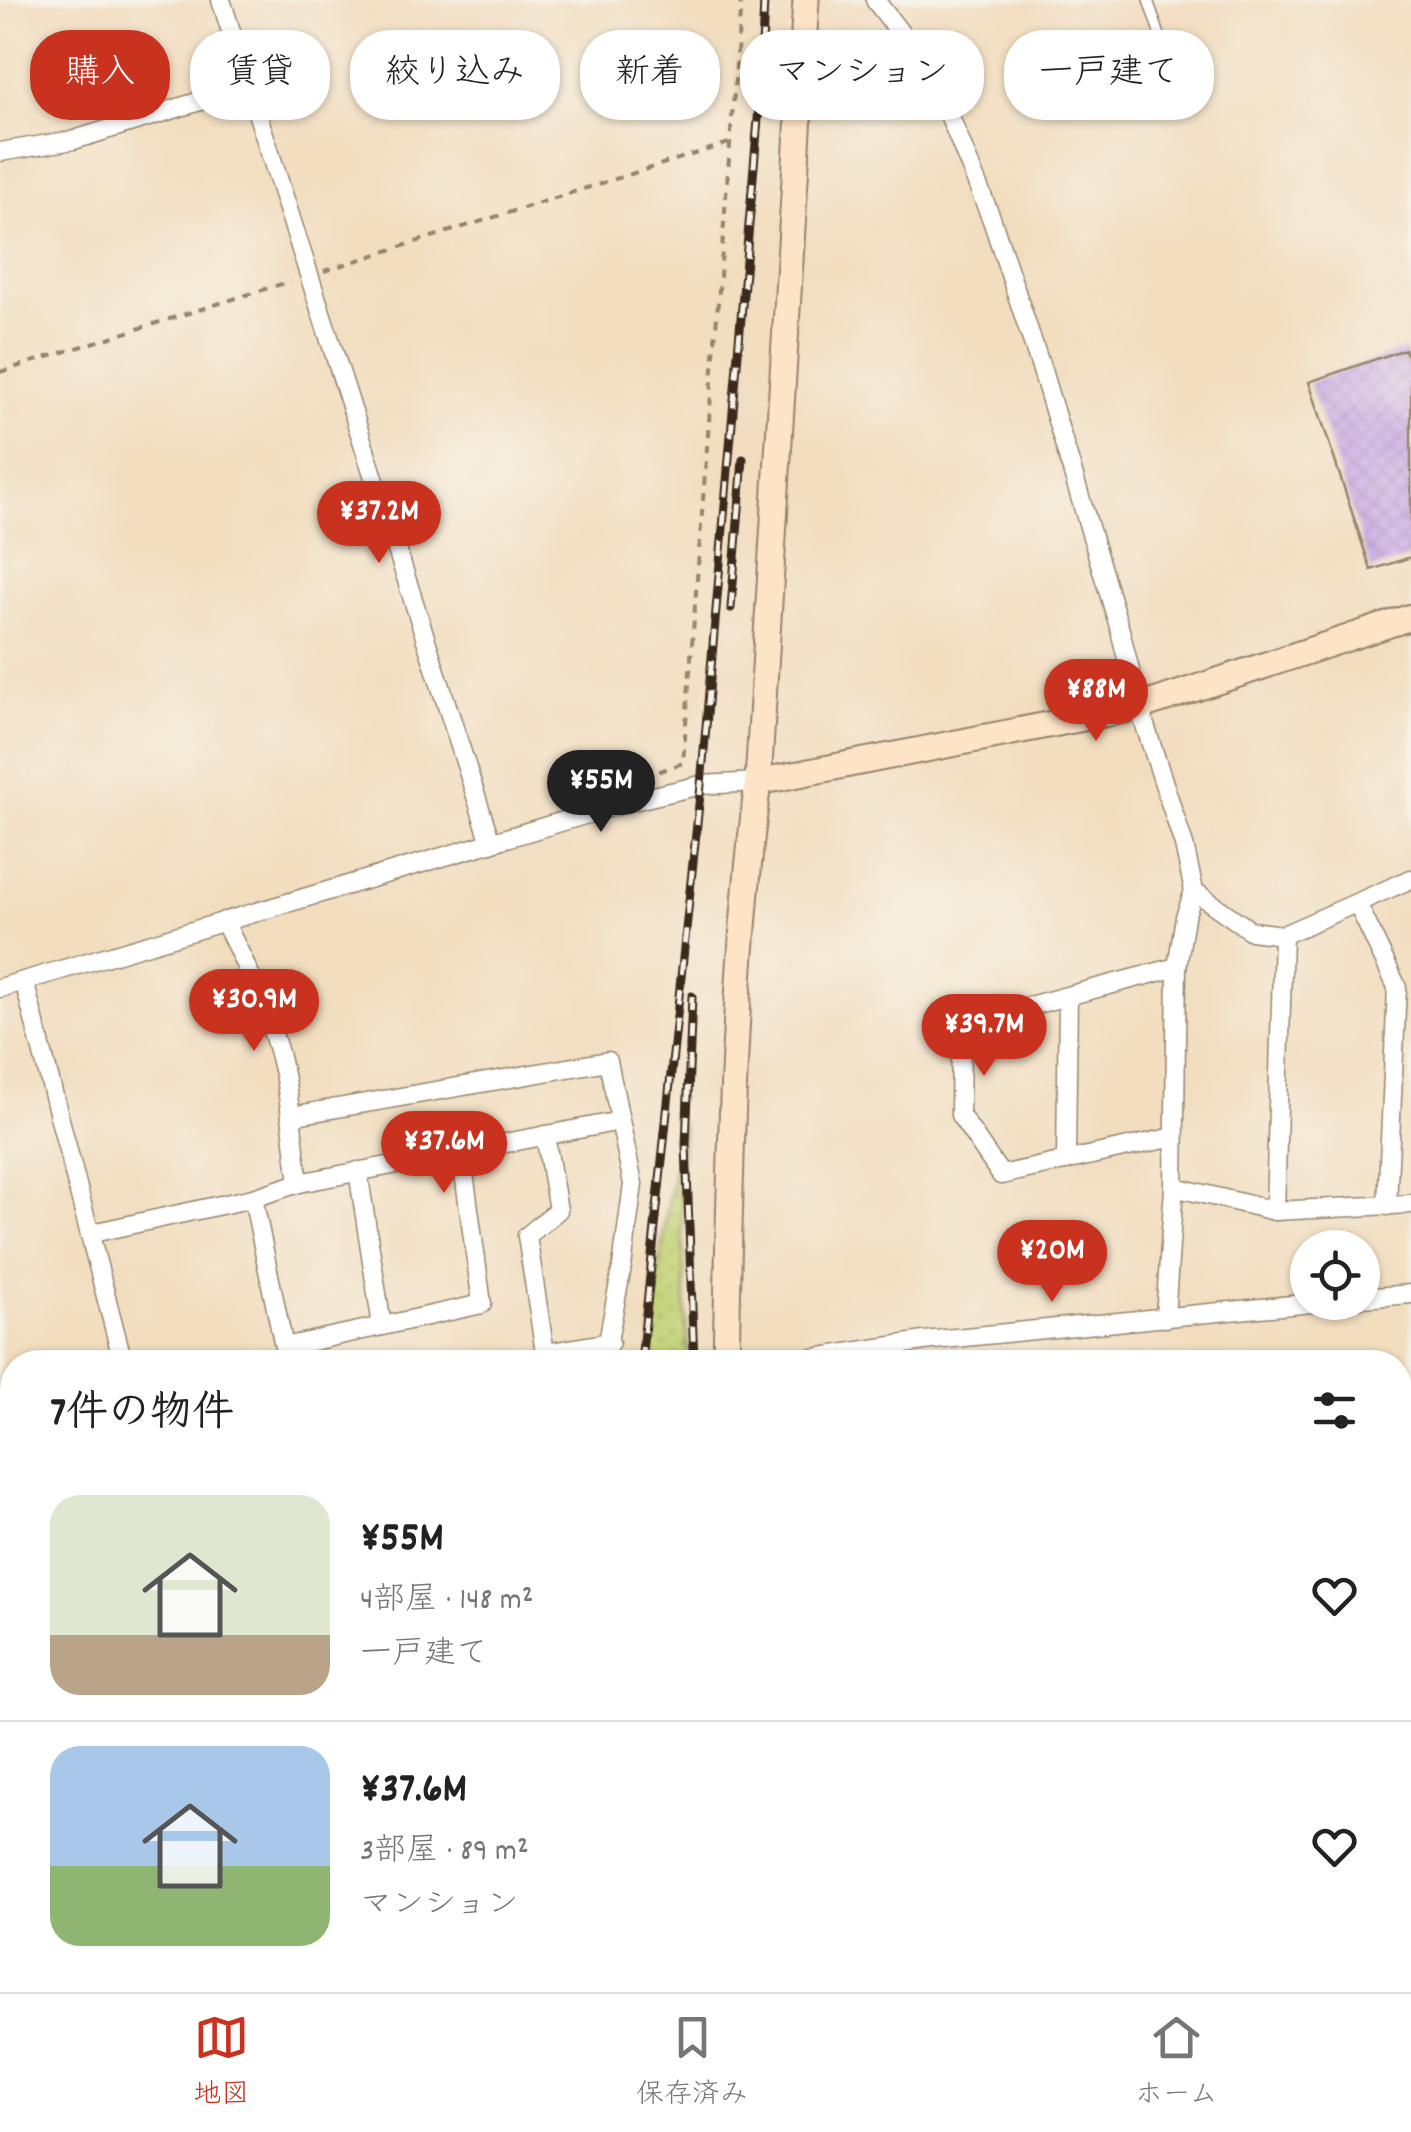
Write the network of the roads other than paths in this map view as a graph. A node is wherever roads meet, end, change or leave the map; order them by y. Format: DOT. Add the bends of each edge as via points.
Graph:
graph roads {
  1 [pos="221,0"];
  2 [pos="806,0"];
  3 [pos="875,0"];
  4 [pos="1148,0"];
  5 [pos="231,30"];
  6 [pos="1158,30"];
  7 [pos="190,104"];
  8 [pos="260,120"];
  9 [pos="0,152"];
  10 [pos="1411,617"];
  11 [pos="1139,707"];
  12 [pos="758,782"];
  13 [pos="491,843"];
  14 [pos="1411,880"];
  15 [pos="1194,891"];
  16 [pos="1357,903"];
  17 [pos="224,921"];
  18 [pos="1283,935"];
  19 [pos="1177,967"];
  20 [pos="24,981"];
  21 [pos="1404,984"];
  22 [pos="0,988"];
  23 [pos="1068,996"];
  24 [pos="291,1116"];
  25 [pos="620,1121"];
  26 [pos="545,1135"];
  27 [pos="1174,1137"];
  28 [pos="461,1151"];
  29 [pos="1066,1161"];
  30 [pos="358,1171"];
  31 [pos="298,1183"];
  32 [pos="1174,1187"];
  33 [pos="253,1198"];
  34 [pos="1411,1204"];
  35 [pos="1386,1206"];
  36 [pos="1275,1212"];
  37 [pos="92,1233"];
  38 [pos="1411,1294"];
  39 [pos="1380,1297"];
  40 [pos="1290,1305"];
  41 [pos="1165,1318"];
  42 [pos="382,1326"];
  43 [pos="610,1342"];
  44 [pos="120,1350"];
  45 [pos="546,1350"];
  46 [pos="563,1350"];
  47 [pos="608,1350"];
  48 [pos="726,1350"];
  49 [pos="866,1350"];
  1 -- 5 [label="street"];
  2 -- 12 [label="street"];
  3 -- 11 [label="street" via="946,106 992,220"];
  4 -- 6 [label="lane"];
  7 -- 9 [label="street" via="74,140"];
  8 -- 13 [label="street"];
  10 -- 11 [label="street"];
  11 -- 12 [label="street"];
  11 -- 15 [label="street"];
  12 -- 13 [label="street" via="665,792"];
  12 -- 48 [label="street" via="740,974"];
  13 -- 17 [label="street"];
  14 -- 16 [label="street"];
  15 -- 18 [label="street" via="1251,931"];
  15 -- 19 [label="street"];
  16 -- 18 [label="street"];
  16 -- 21 [label="street"];
  17 -- 20 [label="street"];
  17 -- 24 [label="street" via="277,1046"];
  18 -- 36 [label="street"];
  19 -- 23 [label="street"];
  19 -- 27 [label="street"];
  20 -- 22 [label="street"];
  20 -- 37 [label="street"];
  21 -- 35 [label="street"];
  23 -- 29 [label="street"];
  23 -- 29 [label="street" via="976,1020 961,1038 960,1115 1001,1176"];
  24 -- 25 [label="street" via="608,1061"];
  24 -- 31 [label="street"];
  25 -- 26 [label="street"];
  25 -- 43 [label="street" via="633,1184"];
  26 -- 28 [label="street"];
  26 -- 45 [label="street" via="558,1210 527,1236"];
  27 -- 29 [label="street"];
  27 -- 32 [label="street"];
  28 -- 30 [label="street"];
  28 -- 42 [label="street" via="482,1304"];
  30 -- 31 [label="street"];
  30 -- 42 [label="street"];
  31 -- 33 [label="street"];
  32 -- 36 [label="street"];
  32 -- 41 [label="street"];
  33 -- 37 [label="street"];
  33 -- 42 [label="street" via="284,1347"];
  34 -- 35 [label="street"];
  35 -- 36 [label="street"];
  37 -- 44 [label="street"];
  38 -- 39 [label="street"];
  40 -- 41 [label="street"];
  41 -- 49 [label="street"];
  43 -- 46 [label="street"];
  43 -- 47 [label="street"];
}
